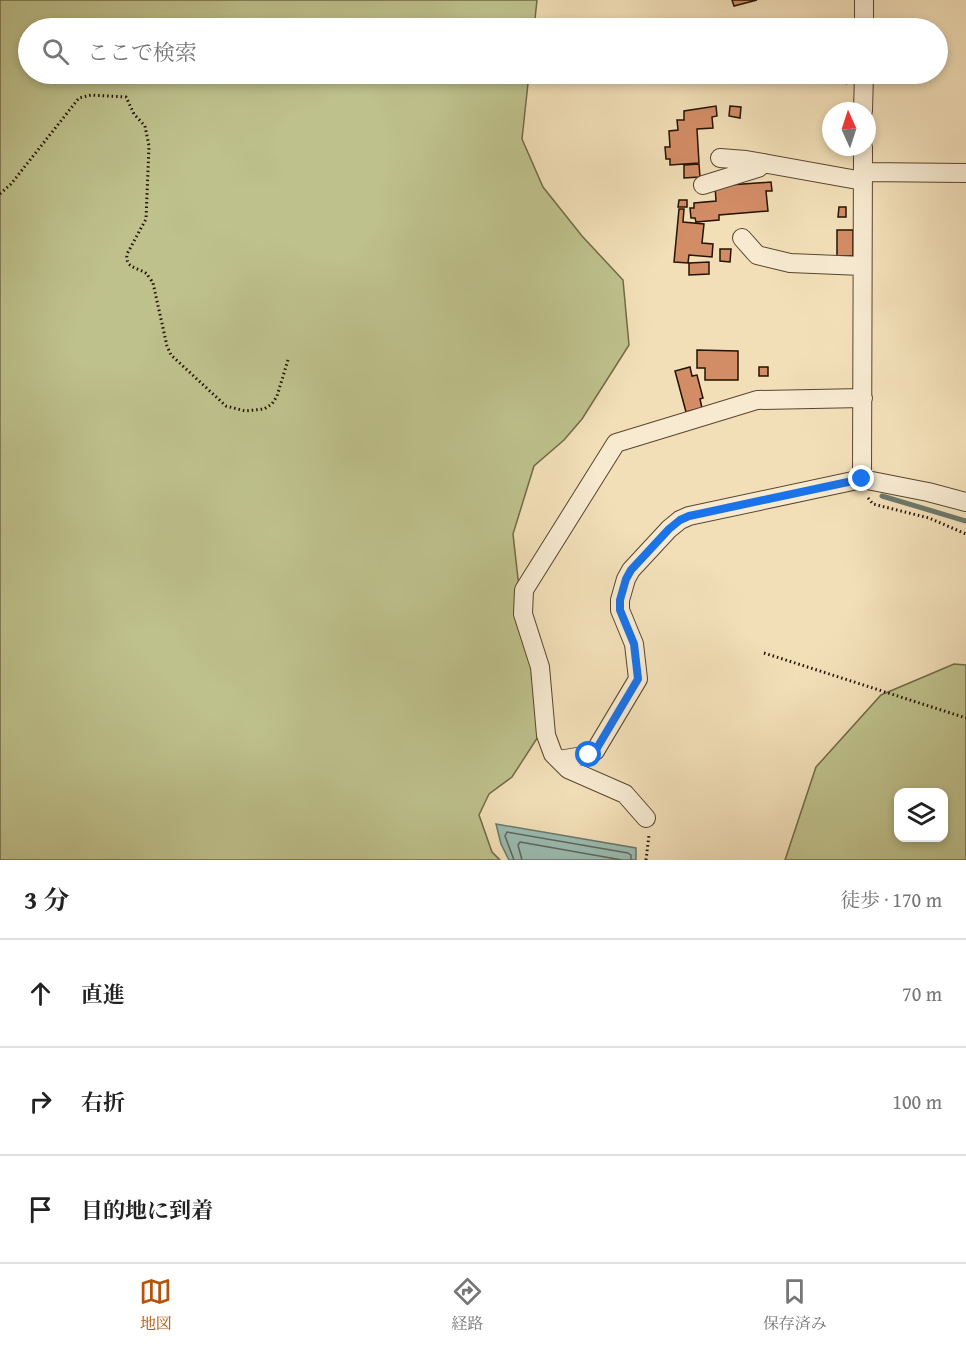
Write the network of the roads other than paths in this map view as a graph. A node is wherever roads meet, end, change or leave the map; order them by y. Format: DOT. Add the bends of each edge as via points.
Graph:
graph roads {
  1 [pos="864,0"];
  2 [pos="864,18"];
  3 [pos="864,84"];
  4 [pos="863,102"];
  5 [pos="863,156"];
  6 [pos="720,158"];
  7 [pos="764,163"];
  8 [pos="966,173"];
  9 [pos="863,176"];
  10 [pos="703,185"];
  11 [pos="742,238"];
  12 [pos="862,266"];
  13 [pos="862,398"];
  14 [pos="862,479"];
  15 [pos="966,502"];
  16 [pos="560,760"];
  17 [pos="646,818"];
  1 -- 2 [label="street"];
  3 -- 4 [label="street"];
  5 -- 9 [label="street"];
  6 -- 7 [label="street"];
  7 -- 9 [label="street"];
  7 -- 10 [label="street" via="759,168"];
  8 -- 9 [label="street"];
  9 -- 12 [label="street"];
  11 -- 12 [label="street" via="757,255 790,263"];
  12 -- 13 [label="street"];
  13 -- 14 [label="street"];
  13 -- 16 [label="street" via="757,400 616,443 523,596 523,614 542,679 546,735 553,754"];
  14 -- 15 [label="street"];
  14 -- 16 [label="street" via="689,516 669,529 631,570 620,600 620,610 634,644 638,679 595,751"];
  16 -- 17 [label="street" via="568,769 625,794"];
}
